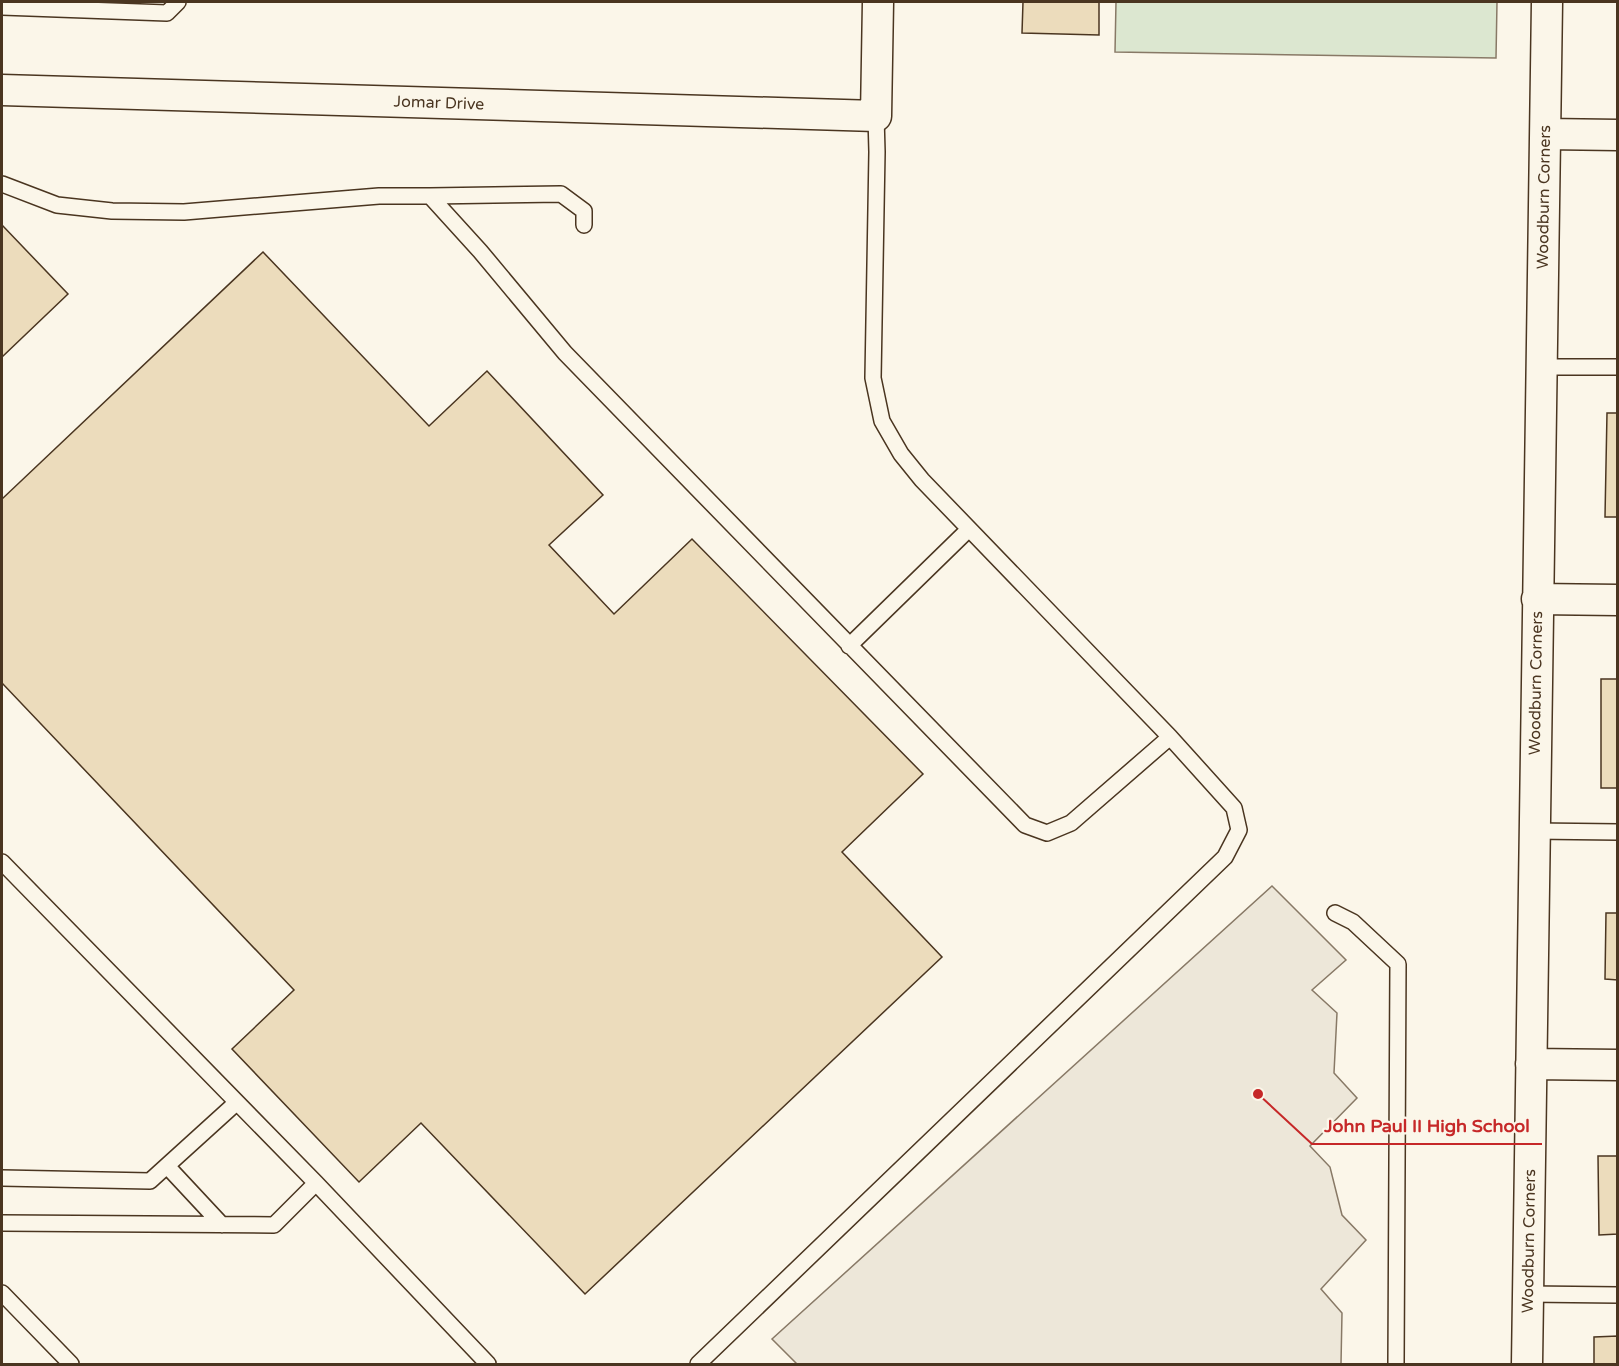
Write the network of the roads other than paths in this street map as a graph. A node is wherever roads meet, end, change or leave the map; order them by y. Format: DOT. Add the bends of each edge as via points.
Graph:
graph roads {
  1 [pos="178,2"];
  2 [pos="878,2"];
  3 [pos="1547,2"];
  4 [pos="2,7"];
  5 [pos="2,90"];
  6 [pos="876,116"];
  7 [pos="1546,134"];
  8 [pos="1617,135"];
  9 [pos="2,184"];
  10 [pos="430,196"];
  11 [pos="584,225"];
  12 [pos="1541,367"];
  13 [pos="1617,367"];
  14 [pos="969,529"];
  15 [pos="1537,599"];
  16 [pos="1617,600"];
  17 [pos="849,646"];
  18 [pos="1170,737"];
  19 [pos="1534,831"];
  20 [pos="1617,832"];
  21 [pos="2,862"];
  22 [pos="1335,913"];
  23 [pos="1531,1064"];
  24 [pos="1617,1065"];
  25 [pos="236,1103"];
  26 [pos="167,1166"];
  27 [pos="2,1178"];
  28 [pos="316,1183"];
  29 [pos="2,1223"];
  30 [pos="222,1225"];
  31 [pos="2,1293"];
  32 [pos="1528,1294"];
  33 [pos="1617,1295"];
  34 [pos="71,1365"];
  35 [pos="488,1365"];
  36 [pos="698,1365"];
  37 [pos="1396,1365"];
  38 [pos="1527,1365"];
  1 -- 4 [label="lane" via="167,13"];
  2 -- 6 [label="street"];
  3 -- 7 [label="street, Woodburn Corners"];
  5 -- 6 [label="street, Jomar Drive"];
  6 -- 14 [label="lane" via="873,378 882,421 901,454"];
  7 -- 8 [label="street"];
  7 -- 12 [label="street, Woodburn Corners"];
  9 -- 10 [label="lane" via="57,204 112,211 184,212 379,196"];
  10 -- 11 [label="lane" via="561,194 584,211"];
  10 -- 17 [label="lane" via="565,353"];
  12 -- 13 [label="lane"];
  12 -- 15 [label="street, Woodburn Corners"];
  14 -- 17 [label="lane"];
  14 -- 18 [label="lane"];
  15 -- 16 [label="street"];
  15 -- 19 [label="street, Woodburn Corners"];
  17 -- 18 [label="lane" via="1025,825 1047,832 1071,823"];
  18 -- 36 [label="lane" via="1234,808 1239,830 1225,857"];
  19 -- 20 [label="lane"];
  19 -- 23 [label="street, Woodburn Corners"];
  21 -- 25 [label="lane"];
  22 -- 37 [label="lane" via="1353,922 1398,964"];
  23 -- 24 [label="street"];
  23 -- 32 [label="street, Woodburn Corners"];
  25 -- 26 [label="lane"];
  25 -- 28 [label="lane"];
  26 -- 27 [label="lane" via="150,1181"];
  26 -- 30 [label="lane"];
  28 -- 30 [label="lane" via="274,1225"];
  28 -- 35 [label="lane"];
  29 -- 30 [label="lane"];
  31 -- 34 [label="lane"];
  32 -- 33 [label="lane"];
  32 -- 38 [label="street, Woodburn Corners"];
}
